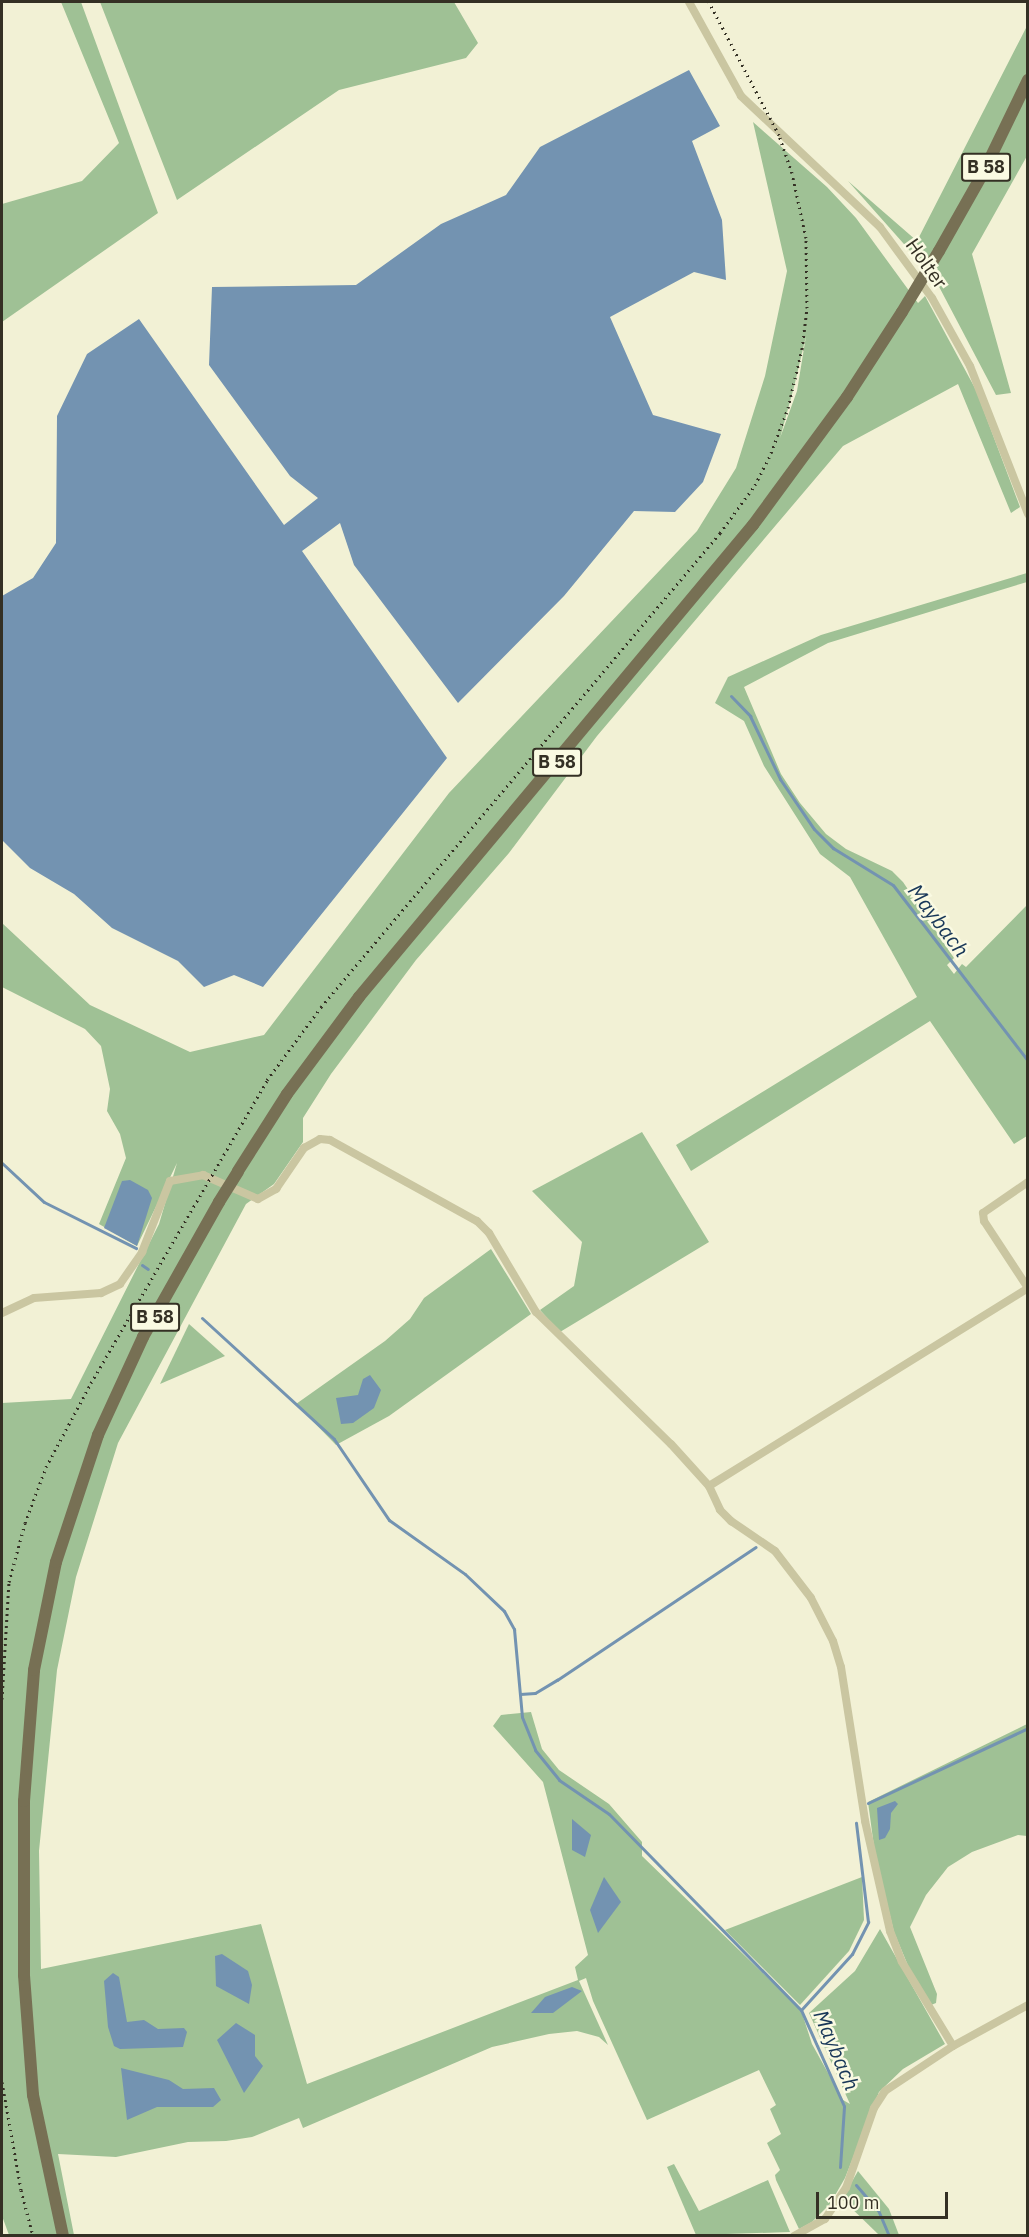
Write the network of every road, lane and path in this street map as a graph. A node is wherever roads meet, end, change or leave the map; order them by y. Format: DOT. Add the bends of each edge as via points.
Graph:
graph roads {
  1 [pos="689,2"];
  2 [pos="1028,80"];
  3 [pos="1028,514"];
  4 [pos="1028,1182"];
  5 [pos="1028,1288"];
  6 [pos="2,1313"];
  7 [pos="709,1486"];
  8 [pos="1028,2005"];
  9 [pos="952,2046"];
  10 [pos="63,2235"];
  11 [pos="794,2235"];
  1 -- 3 [label="street, Holter" via="730,79 755,113 880,227 932,298 970,366"];
  2 -- 10 [label="main road, B 58, bridge" via="982,175 939,251 847,397 753,525 359,997 293,1086 219,1202 143,1338 98,1435 56,1562 34,1670 24,1801 24,1975 33,2095"];
  4 -- 5 [label="street" via="982,1213"];
  5 -- 7 [label="street"];
  6 -- 7 [label="street" via="34,1298 101,1293 120,1284 142,1252 170,1181 203,1175 258,1199 276,1189 304,1148 320,1139 330,1140 477,1221 489,1233 536,1312"];
  7 -- 9 [label="street" via="726,1515 775,1551 793,1570 833,1641 846,1690 874,1872 890,1931 902,1962"];
  8 -- 9 [label="street"];
  9 -- 11 [label="street" via="885,2091 874,2108 846,2188 825,2219"];
}
